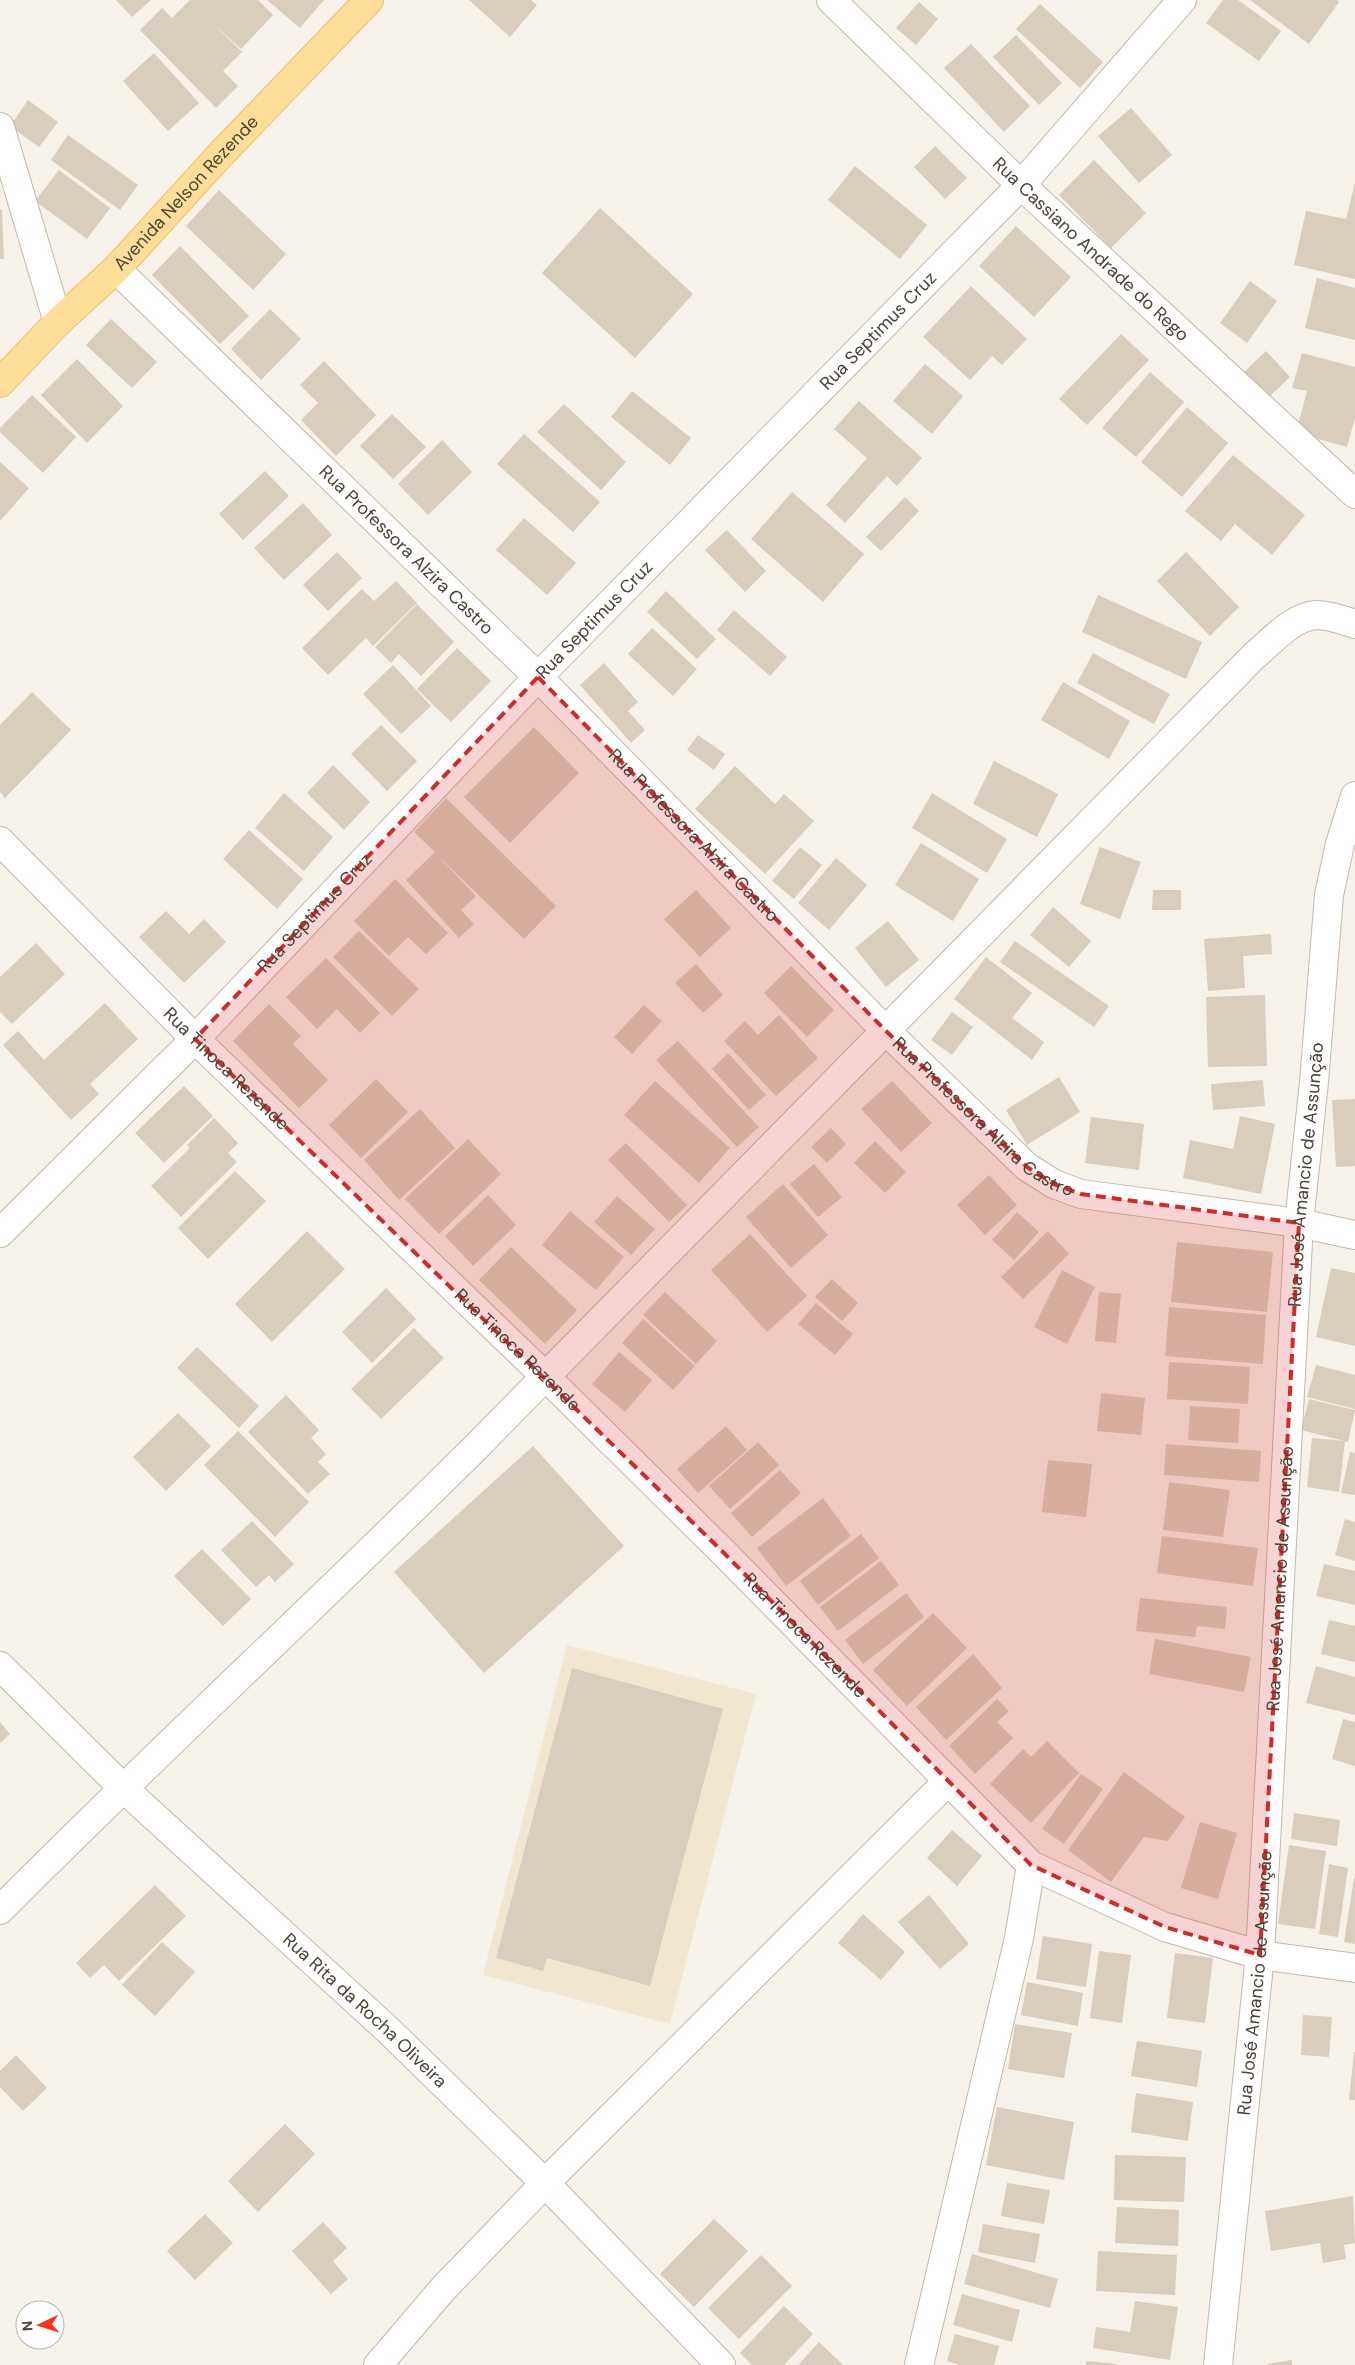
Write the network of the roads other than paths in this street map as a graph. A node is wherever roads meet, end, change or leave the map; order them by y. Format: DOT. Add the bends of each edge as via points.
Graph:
graph roads {
  1 [pos="369,0"];
  2 [pos="831,0"];
  3 [pos="1182,0"];
  4 [pos="0,127"];
  5 [pos="1021,185"];
  6 [pos="116,269"];
  7 [pos="58,322"];
  8 [pos="0,384"];
  9 [pos="1355,494"];
  10 [pos="1355,624"];
  11 [pos="538,677"];
  12 [pos="1355,796"];
  13 [pos="0,841"];
  14 [pos="885,1030"];
  15 [pos="194,1039"];
  16 [pos="1299,1223"];
  17 [pos="0,1233"];
  18 [pos="1355,1235"];
  19 [pos="546,1377"];
  20 [pos="0,1666"];
  21 [pos="947,1782"];
  22 [pos="122,1787"];
  23 [pos="1031,1865"];
  24 [pos="0,1910"];
  25 [pos="1260,1955"];
  26 [pos="1355,1968"];
  27 [pos="545,2183"];
  28 [pos="378,2365"];
  29 [pos="721,2365"];
  30 [pos="919,2365"];
  31 [pos="1218,2365"];
  1 -- 6 [label="main road, Avenida Nelson Rezende"];
  2 -- 5 [label="street, Rua Cassiano Andrade do Rego"];
  3 -- 5 [label="street, Rua Septimus Cruz"];
  4 -- 7 [label="street"];
  5 -- 9 [label="street, Rua Cassiano Andrade do Rego"];
  5 -- 11 [label="street, Rua Septimus Cruz"];
  6 -- 7 [label="main road, Avenida Nelson Rezende"];
  6 -- 11 [label="street, Rua Professora Alzira Castro"];
  7 -- 8 [label="main road, Avenida Nelson Rezende"];
  10 -- 14 [label="street" via="1330,617 1308,617 1288,627 1254,656"];
  11 -- 14 [label="street, Rua Professora Alzira Castro"];
  11 -- 15 [label="street, Rua Septimus Cruz"];
  12 -- 16 [label="street, Rua José Amancio de Assunção" via="1329,895"];
  13 -- 15 [label="street, Rua Tinoca Rezende"];
  14 -- 16 [label="street, Rua Professora Alzira Castro" via="1027,1167 1054,1184 1081,1194"];
  14 -- 19 [label="street"];
  15 -- 17 [label="street, Rua Septimus Cruz"];
  15 -- 19 [label="street, Rua Tinoca Rezende"];
  16 -- 18 [label="street, Rua Professora Alzira Castro"];
  16 -- 25 [label="street, Rua José Amancio de Assunção"];
  19 -- 21 [label="street, Rua Tinoca Rezende" via="723,1552"];
  19 -- 22 [label="street" via="394,1529"];
  20 -- 22 [label="street, Rua Rita da Rocha Oliveira"];
  21 -- 23 [label="street, Rua Tinoca Rezende"];
  21 -- 27 [label="street"];
  22 -- 24 [label="street"];
  22 -- 27 [label="street, Rua Rita da Rocha Oliveira" via="387,2029"];
  23 -- 25 [label="street, Rua Tinoca Rezende" via="1165,1927"];
  23 -- 30 [label="street" via="1019,1938"];
  25 -- 26 [label="street, Rua Tinoca Rezende"];
  25 -- 31 [label="street, Rua José Amancio de Assunção"];
  27 -- 28 [label="street" via="443,2289"];
  27 -- 29 [label="street, Rua Rita da Rocha Oliveira"];
}
